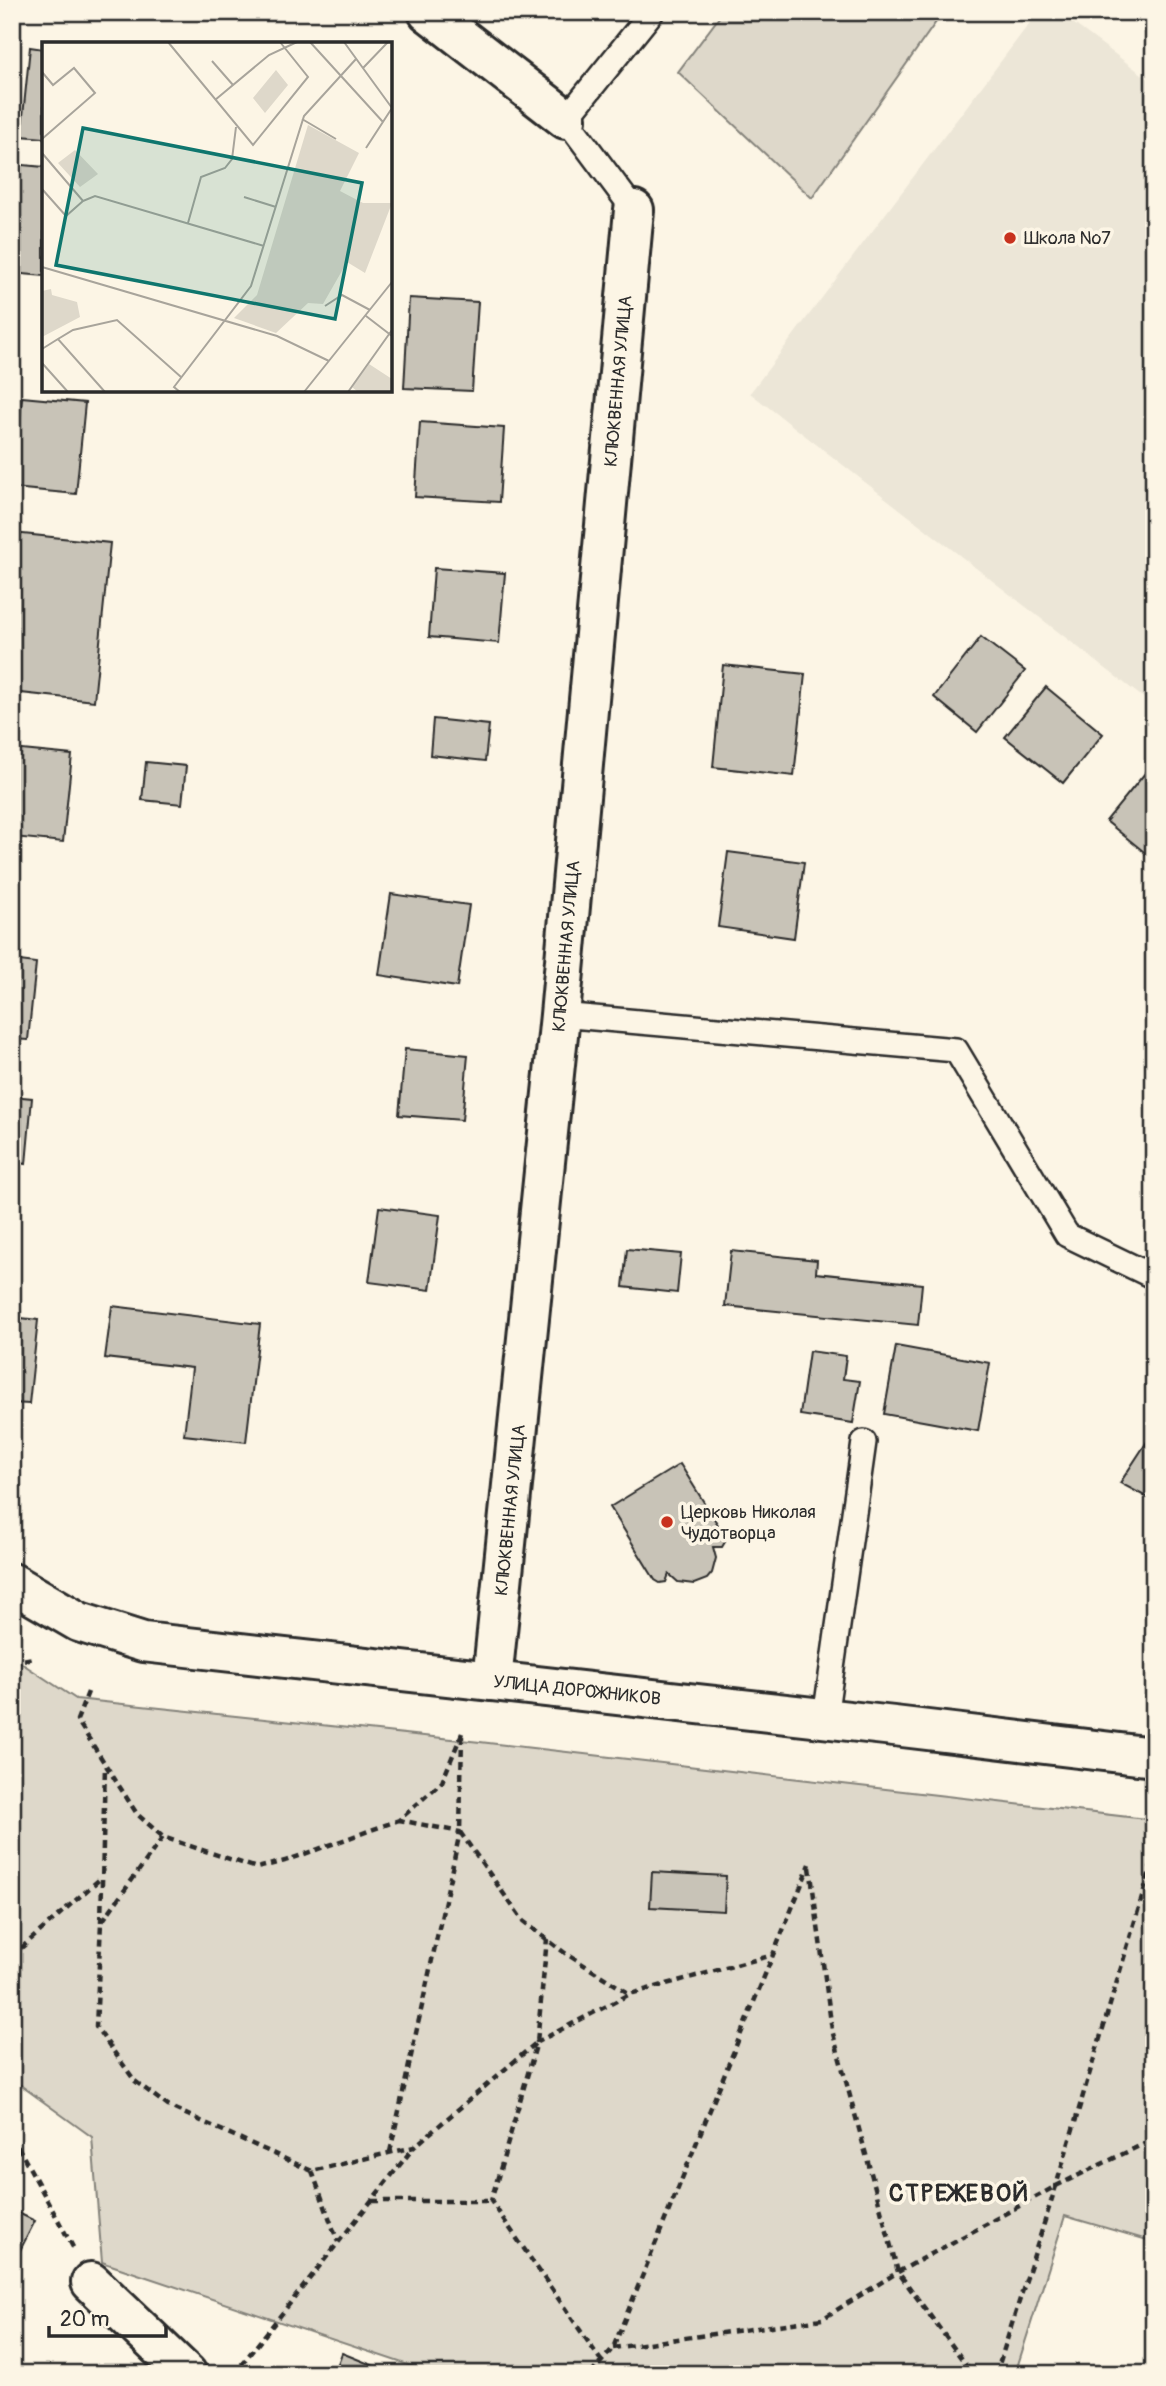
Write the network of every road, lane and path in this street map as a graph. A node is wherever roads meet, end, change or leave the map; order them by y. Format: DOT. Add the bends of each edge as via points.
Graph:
graph roads {
  1 [pos="428,12"];
  2 [pos="652,12"];
  3 [pos="566,118"];
  4 [pos="634,209"];
  5 [pos="559,1015"];
  6 [pos="1154,1277"];
  7 [pos="864,1442"];
  8 [pos="12,1583"];
  9 [pos="33,1658"];
  10 [pos="12,1662"];
  11 [pos="492,1681"];
  12 [pos="88,1692"];
  13 [pos="825,1718"];
  14 [pos="1154,1757"];
  15 [pos="105,1765"];
  16 [pos="399,1820"];
  17 [pos="460,1832"];
  18 [pos="163,1837"];
  19 [pos="1154,1857"];
  20 [pos="102,1877"];
  21 [pos="101,1923"];
  22 [pos="547,1939"];
  23 [pos="773,1955"];
  24 [pos="12,1956"];
  25 [pos="631,1994"];
  26 [pos="537,2042"];
  27 [pos="12,2136"];
  28 [pos="1154,2139"];
  29 [pos="414,2147"];
  30 [pos="390,2152"];
  31 [pos="312,2171"];
  32 [pos="1056,2186"];
  33 [pos="371,2201"];
  34 [pos="491,2201"];
  35 [pos="338,2243"];
  36 [pos="898,2272"];
  37 [pos="91,2282"];
  38 [pos="613,2348"];
  39 [pos="602,2361"];
  40 [pos="187,2374"];
  41 [pos="234,2374"];
  42 [pos="591,2374"];
  43 [pos="973,2374"];
  44 [pos="996,2374"];
  1 -- 3 [label="street"];
  2 -- 3 [label="lane"];
  3 -- 4 [label="lane"];
  4 -- 5 [label="street, КЛЮКВЕННАЯ УЛИЦА"];
  5 -- 6 [label="lane" via="956,1050 1067,1236"];
  5 -- 11 [label="street, КЛЮКВЕННАЯ УЛИЦА"];
  7 -- 13 [label="lane"];
  8 -- 11 [label="street, УЛИЦА ДОРОЖНИКОВ" via="79,1622 143,1642"];
  9 -- 10 [label="path"];
  11 -- 13 [label="street, УЛИЦА ДОРОЖНИКОВ"];
  12 -- 15 [label="path" via="77,1720"];
  13 -- 14 [label="street, УЛИЦА ДОРОЖНИКОВ"];
  15 -- 18 [label="path" via="137,1814"];
  15 -- 20 [label="path"];
  16 -- 17 [label="path"];
  16 -- 17 [label="path" via="442,1782 462,1733"];
  16 -- 18 [label="path" via="257,1868"];
  17 -- 22 [label="path" via="523,1921"];
  17 -- 30 [label="path"];
  18 -- 21 [label="path"];
  19 -- 32 [label="path"];
  20 -- 21 [label="path"];
  20 -- 24 [label="path"];
  21 -- 31 [label="path" via="96,2027 135,2081 168,2106"];
  22 -- 25 [label="path"];
  22 -- 26 [label="path"];
  23 -- 25 [label="path"];
  23 -- 36 [label="path" via="810,1864 831,2030"];
  23 -- 38 [label="path"];
  25 -- 26 [label="path"];
  26 -- 29 [label="path"];
  26 -- 34 [label="path"];
  27 -- 37 [label="path"];
  28 -- 32 [label="path"];
  29 -- 30 [label="path"];
  29 -- 33 [label="path"];
  30 -- 31 [label="path"];
  31 -- 35 [label="path"];
  32 -- 36 [label="path"];
  32 -- 44 [label="path"];
  33 -- 34 [label="path"];
  33 -- 35 [label="path"];
  34 -- 39 [label="path"];
  35 -- 41 [label="path"];
  36 -- 38 [label="path" via="822,2319"];
  36 -- 43 [label="path"];
  37 -- 40 [label="street"];
  38 -- 39 [label="path"];
  39 -- 42 [label="path"];
}
